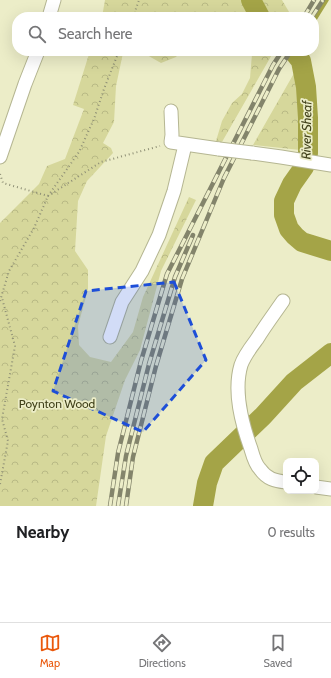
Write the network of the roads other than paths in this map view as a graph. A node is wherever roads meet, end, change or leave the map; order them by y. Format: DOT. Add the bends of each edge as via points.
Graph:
graph roads {
  1 [pos="54,0"];
  2 [pos="50,12"];
  3 [pos="36,56"];
  4 [pos="171,111"];
  5 [pos="185,145"];
  6 [pos="0,157"];
  7 [pos="331,165"];
  8 [pos="283,301"];
  9 [pos="110,336"];
  10 [pos="283,482"];
  11 [pos="319,487"];
  12 [pos="331,489"];
  1 -- 2 [label="street"];
  3 -- 6 [label="street"];
  4 -- 5 [label="street" via="171,142"];
  5 -- 7 [label="street, bridge"];
  5 -- 9 [label="street" via="174,191 159,235 142,271 122,302"];
  8 -- 10 [label="street" via="248,352 241,365 238,382 238,396 246,433 259,469 267,477"];
  11 -- 12 [label="street"];
}
